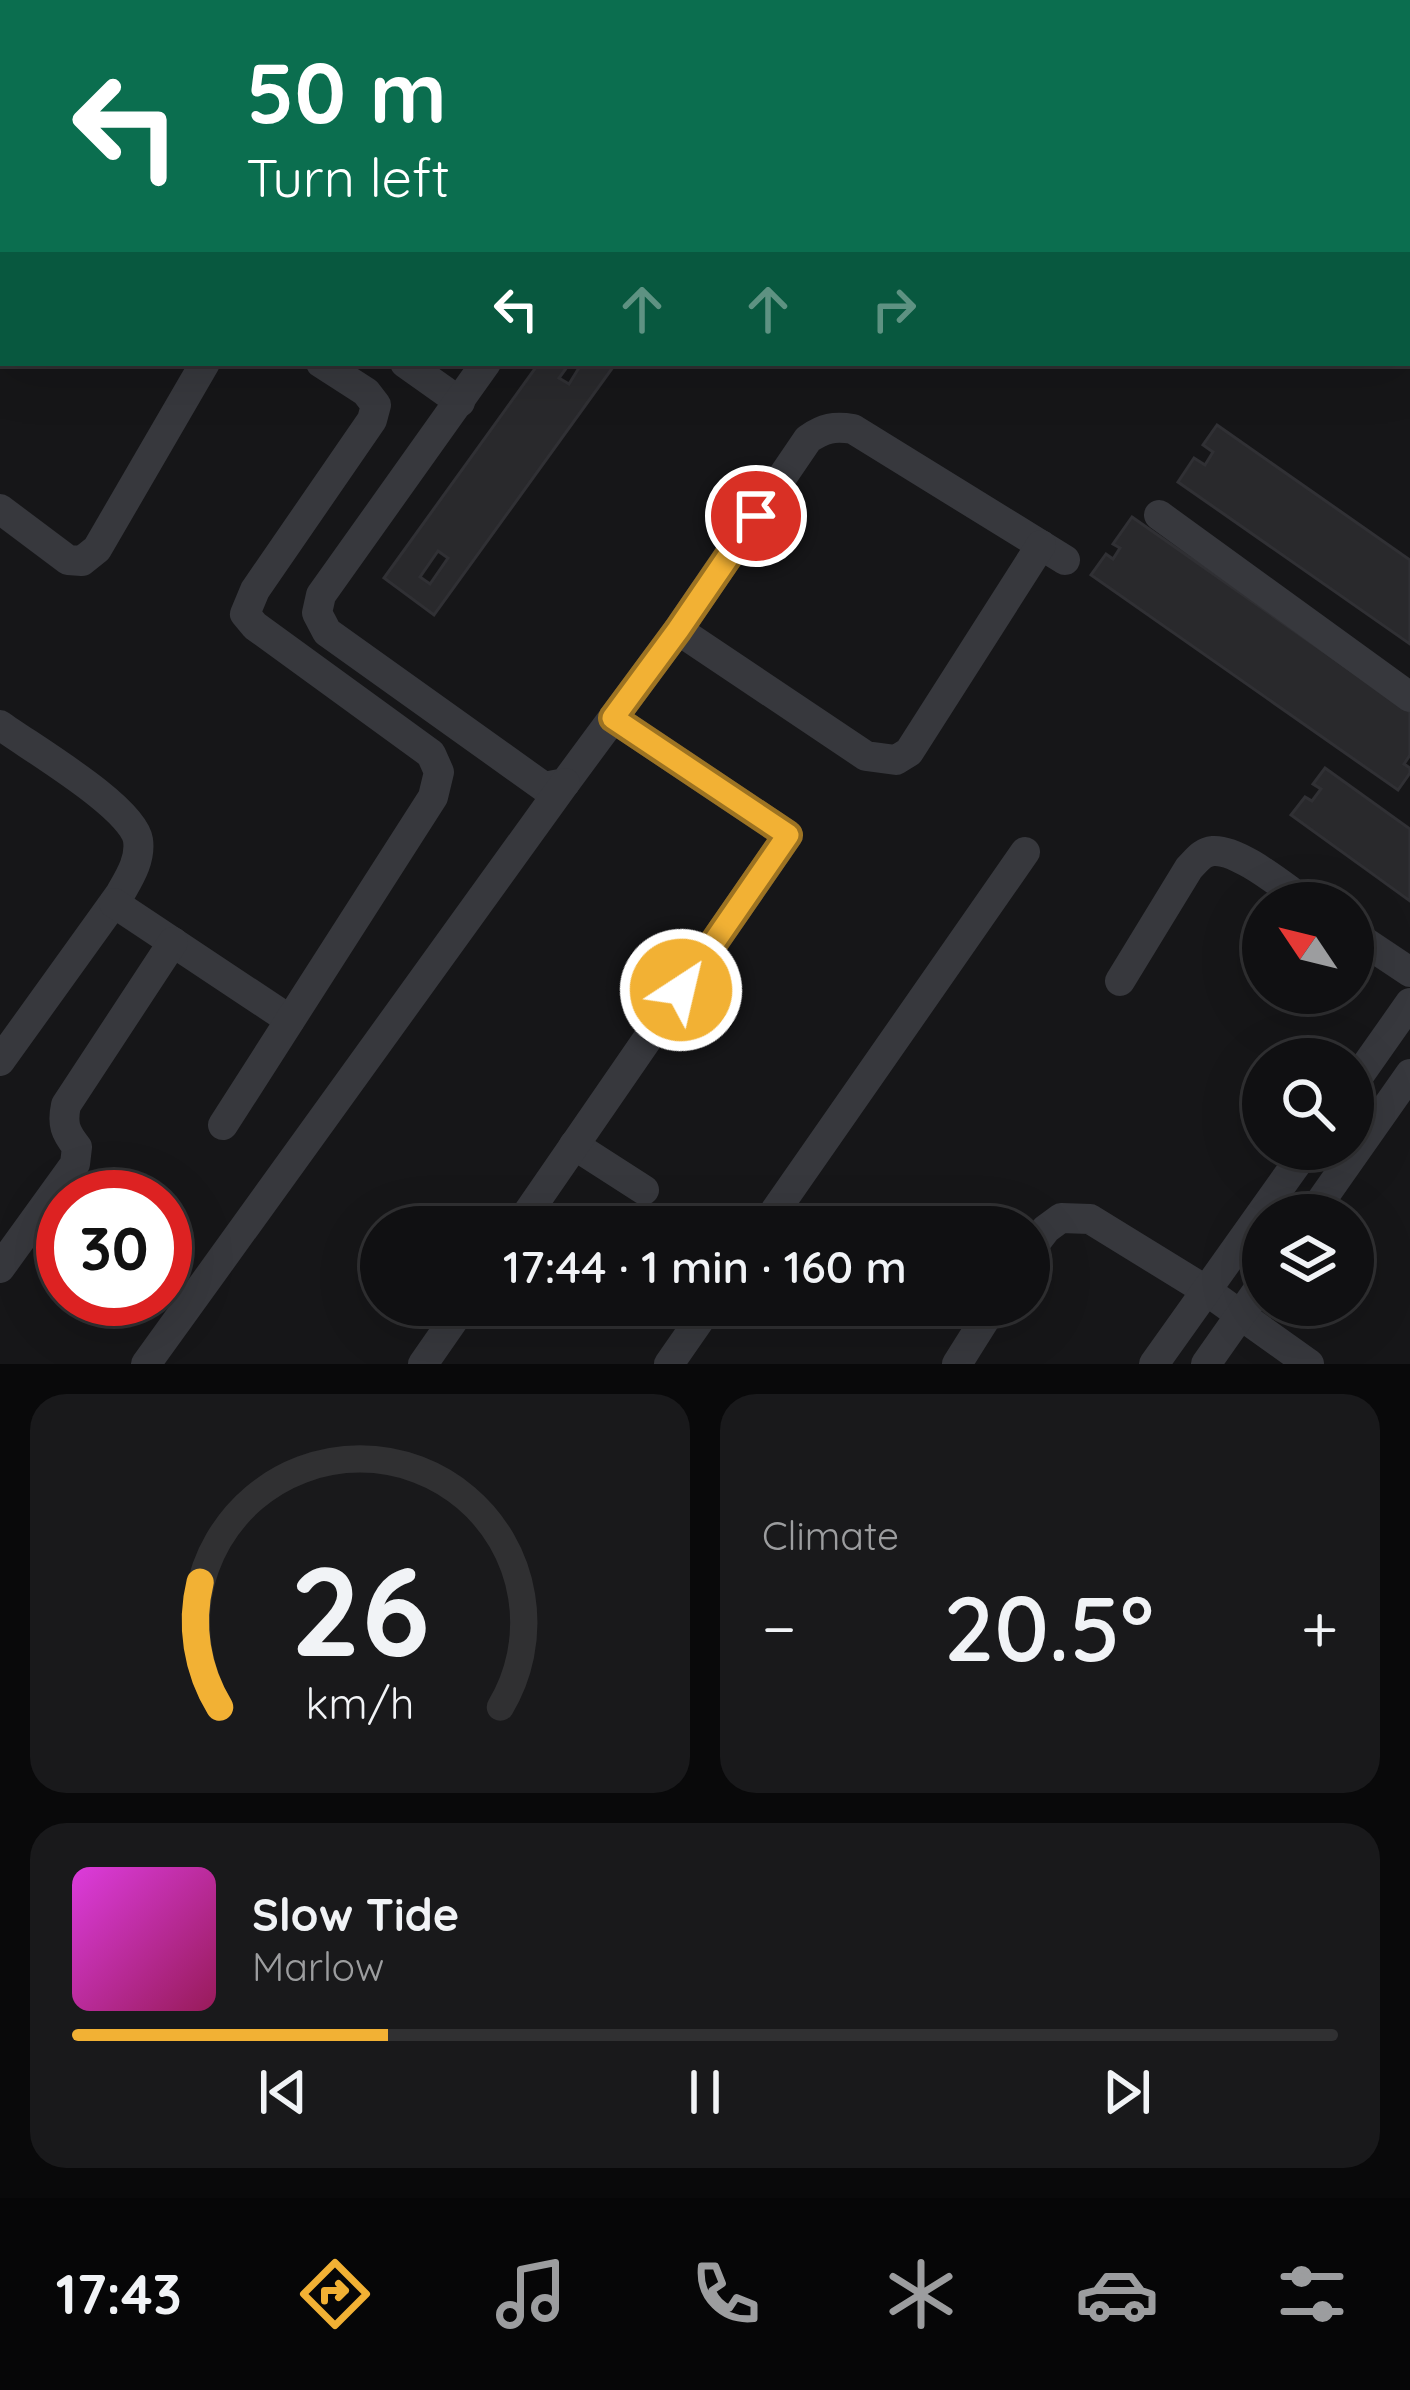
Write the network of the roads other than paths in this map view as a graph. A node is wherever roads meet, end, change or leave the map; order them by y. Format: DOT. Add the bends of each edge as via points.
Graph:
graph roads {
  1 [pos="203,366"];
  2 [pos="326,366"];
  3 [pos="408,366"];
  4 [pos="484,366"];
  5 [pos="460,402"];
  6 [pos="0,508"];
  7 [pos="1159,515"];
  8 [pos="678,630"];
  9 [pos="1410,697"];
  10 [pos="613,718"];
  11 [pos="0,725"];
  12 [pos="565,783"];
  13 [pos="1025,852"];
  14 [pos="1275,882"];
  15 [pos="114,903"];
  16 [pos="173,942"];
  17 [pos="1374,948"];
  18 [pos="1410,972"];
  19 [pos="1120,981"];
  20 [pos="1410,1004"];
  21 [pos="290,1021"];
  22 [pos="1374,1055"];
  23 [pos="0,1061"];
  24 [pos="1410,1074"];
  25 [pos="223,1125"];
  26 [pos="574,1145"];
  27 [pos="1292,1170"];
  28 [pos="644,1190"];
  29 [pos="1326,1194"];
  30 [pos="532,1206"];
  31 [pos="779,1206"];
  32 [pos="1050,1226"];
  33 [pos="0,1268"];
  34 [pos="1207,1291"];
  35 [pos="1242,1313"];
  36 [pos="1240,1316"];
  37 [pos="449,1326"];
  38 [pos="695,1326"];
  39 [pos="981,1326"];
  40 [pos="146,1364"];
  41 [pos="423,1364"];
  42 [pos="669,1364"];
  43 [pos="957,1364"];
  44 [pos="1154,1364"];
  45 [pos="1206,1364"];
  46 [pos="1309,1364"];
  1 -- 6 [label="street" via="97,549 82,561 68,560"];
  2 -- 21 [label="street" via="366,392 376,405 372,420 245,614 431,754 440,772 433,797"];
  3 -- 5 [label="street"];
  4 -- 5 [label="street"];
  5 -- 12 [label="street" via="321,595 317,613 327,632 544,787"];
  7 -- 9 [label="street"];
  8 -- 8 [label="street" via="866,756 896,760 1053,553 853,429 823,429"];
  8 -- 10 [label="street"];
  10 -- 12 [label="street"];
  10 -- 26 [label="street" via="788,835"];
  11 -- 15 [label="street" via="130,820 139,842 136,865"];
  12 -- 40 [label="street"];
  13 -- 31 [label="street"];
  14 -- 19 [label="street" via="1233,854 1203,854"];
  15 -- 16 [label="street"];
  15 -- 23 [label="street"];
  16 -- 21 [label="street"];
  16 -- 33 [label="street" via="66,1106 62,1122 75,1164"];
  17 -- 18 [label="street"];
  20 -- 22 [label="street"];
  21 -- 25 [label="street"];
  24 -- 29 [label="street"];
  26 -- 28 [label="street"];
  26 -- 30 [label="street"];
  27 -- 34 [label="street"];
  32 -- 34 [label="street" via="1060,1218 1090,1219"];
  34 -- 36 [label="street"];
  34 -- 44 [label="street"];
  35 -- 36 [label="street"];
  36 -- 45 [label="street"];
  36 -- 46 [label="street"];
  37 -- 41 [label="street"];
  38 -- 42 [label="street"];
  39 -- 43 [label="street"];
}
